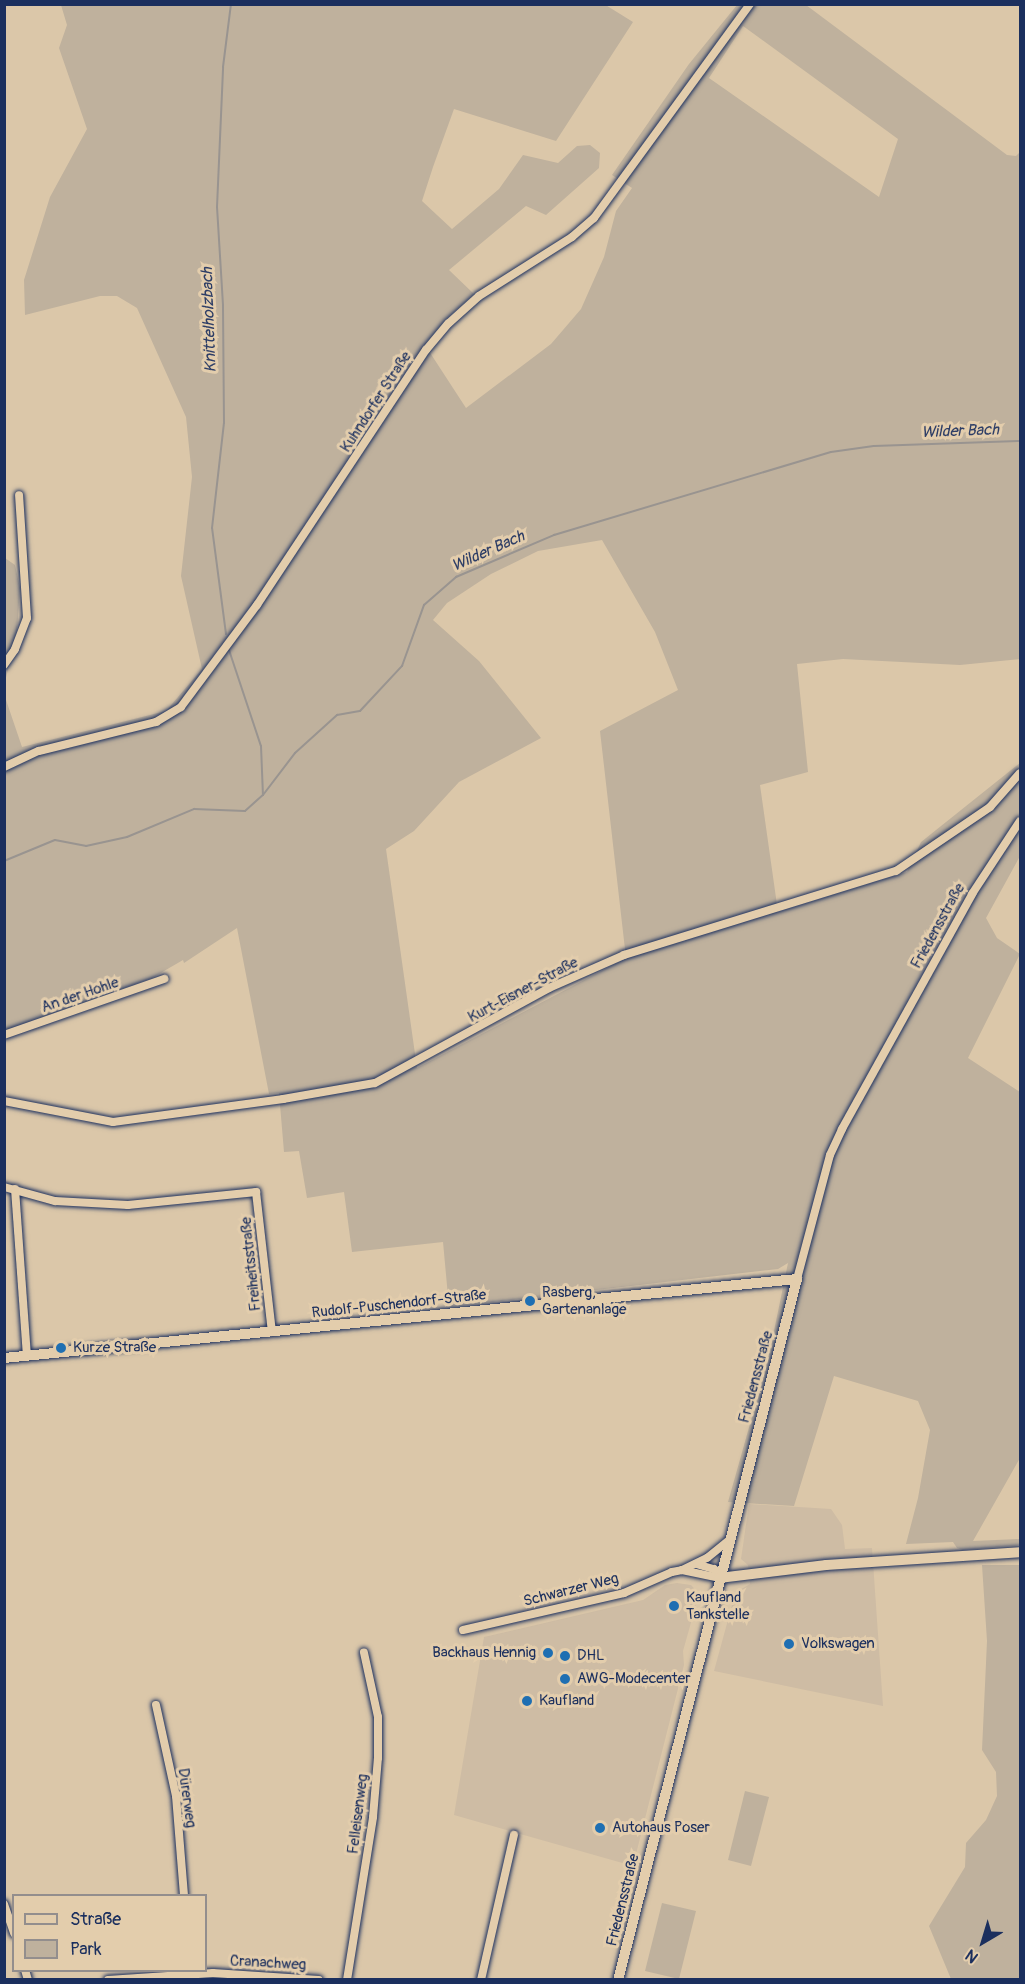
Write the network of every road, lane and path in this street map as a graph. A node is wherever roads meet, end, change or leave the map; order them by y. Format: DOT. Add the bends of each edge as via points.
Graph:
graph roads {
  1 [pos="750,4"];
  2 [pos="20,495"];
  3 [pos="4,665"];
  4 [pos="4,767"];
  5 [pos="1020,772"];
  6 [pos="1020,821"];
  7 [pos="164,979"];
  8 [pos="4,1035"];
  9 [pos="4,1101"];
  10 [pos="4,1187"];
  11 [pos="15,1189"];
  12 [pos="797,1279"];
  13 [pos="272,1332"];
  14 [pos="27,1356"];
  15 [pos="4,1358"];
  16 [pos="728,1541"];
  17 [pos="1020,1552"];
  18 [pos="696,1564"];
  19 [pos="682,1570"];
  20 [pos="719,1578"];
  21 [pos="463,1630"];
  22 [pos="364,1653"];
  23 [pos="156,1705"];
  24 [pos="514,1835"];
  25 [pos="184,1894"];
  26 [pos="4,1904"];
  27 [pos="12,1927"];
  28 [pos="189,1972"];
  29 [pos="108,1980"];
  30 [pos="319,1980"];
  31 [pos="347,1980"];
  32 [pos="481,1980"];
  33 [pos="618,1980"];
  1 -- 4 [label="street, Kuhndorfer Straße" via="594,218 572,237 479,296 426,351 253,611 181,707 156,722 32,753"];
  2 -- 3 [label="street" via="27,618"];
  5 -- 9 [label="street, Kurt-Eisner-Straße" via="990,807 896,872 624,955 549,988 375,1083 113,1122"];
  6 -- 12 [label="street, Friedensstraße" via="972,894 842,1129 830,1155"];
  7 -- 8 [label="street, An der Hohle"];
  10 -- 11 [label="street"];
  11 -- 13 [label="street, Freiheitsstraße" via="55,1201 128,1205 256,1192"];
  11 -- 14 [label="street"];
  12 -- 13 [label="street, Rudolf-Puschendorf-Straße"];
  12 -- 16 [label="street, Friedensstraße"];
  13 -- 14 [label="street, Rudolf-Puschendorf-Straße"];
  14 -- 15 [label="street, Rudolf-Puschendorf-Straße"];
  16 -- 18 [label="street, Schwarzer Weg"];
  16 -- 20 [label="street, Friedensstraße"];
  17 -- 20 [label="street" via="826,1565"];
  18 -- 19 [label="street, Schwarzer Weg"];
  18 -- 20 [label="street" via="714,1569"];
  19 -- 20 [label="street"];
  19 -- 21 [label="street, Schwarzer Weg" via="624,1593"];
  20 -- 33 [label="street, Friedensstraße"];
  22 -- 31 [label="street, Felleisenweg" via="378,1717 378,1758 373,1817"];
  23 -- 25 [label="street, Dürerweg" via="176,1796"];
  24 -- 32 [label="street"];
  26 -- 27 [label="street"];
  28 -- 29 [label="street, Cranachweg"];
  28 -- 30 [label="street, Cranachweg"];
}
